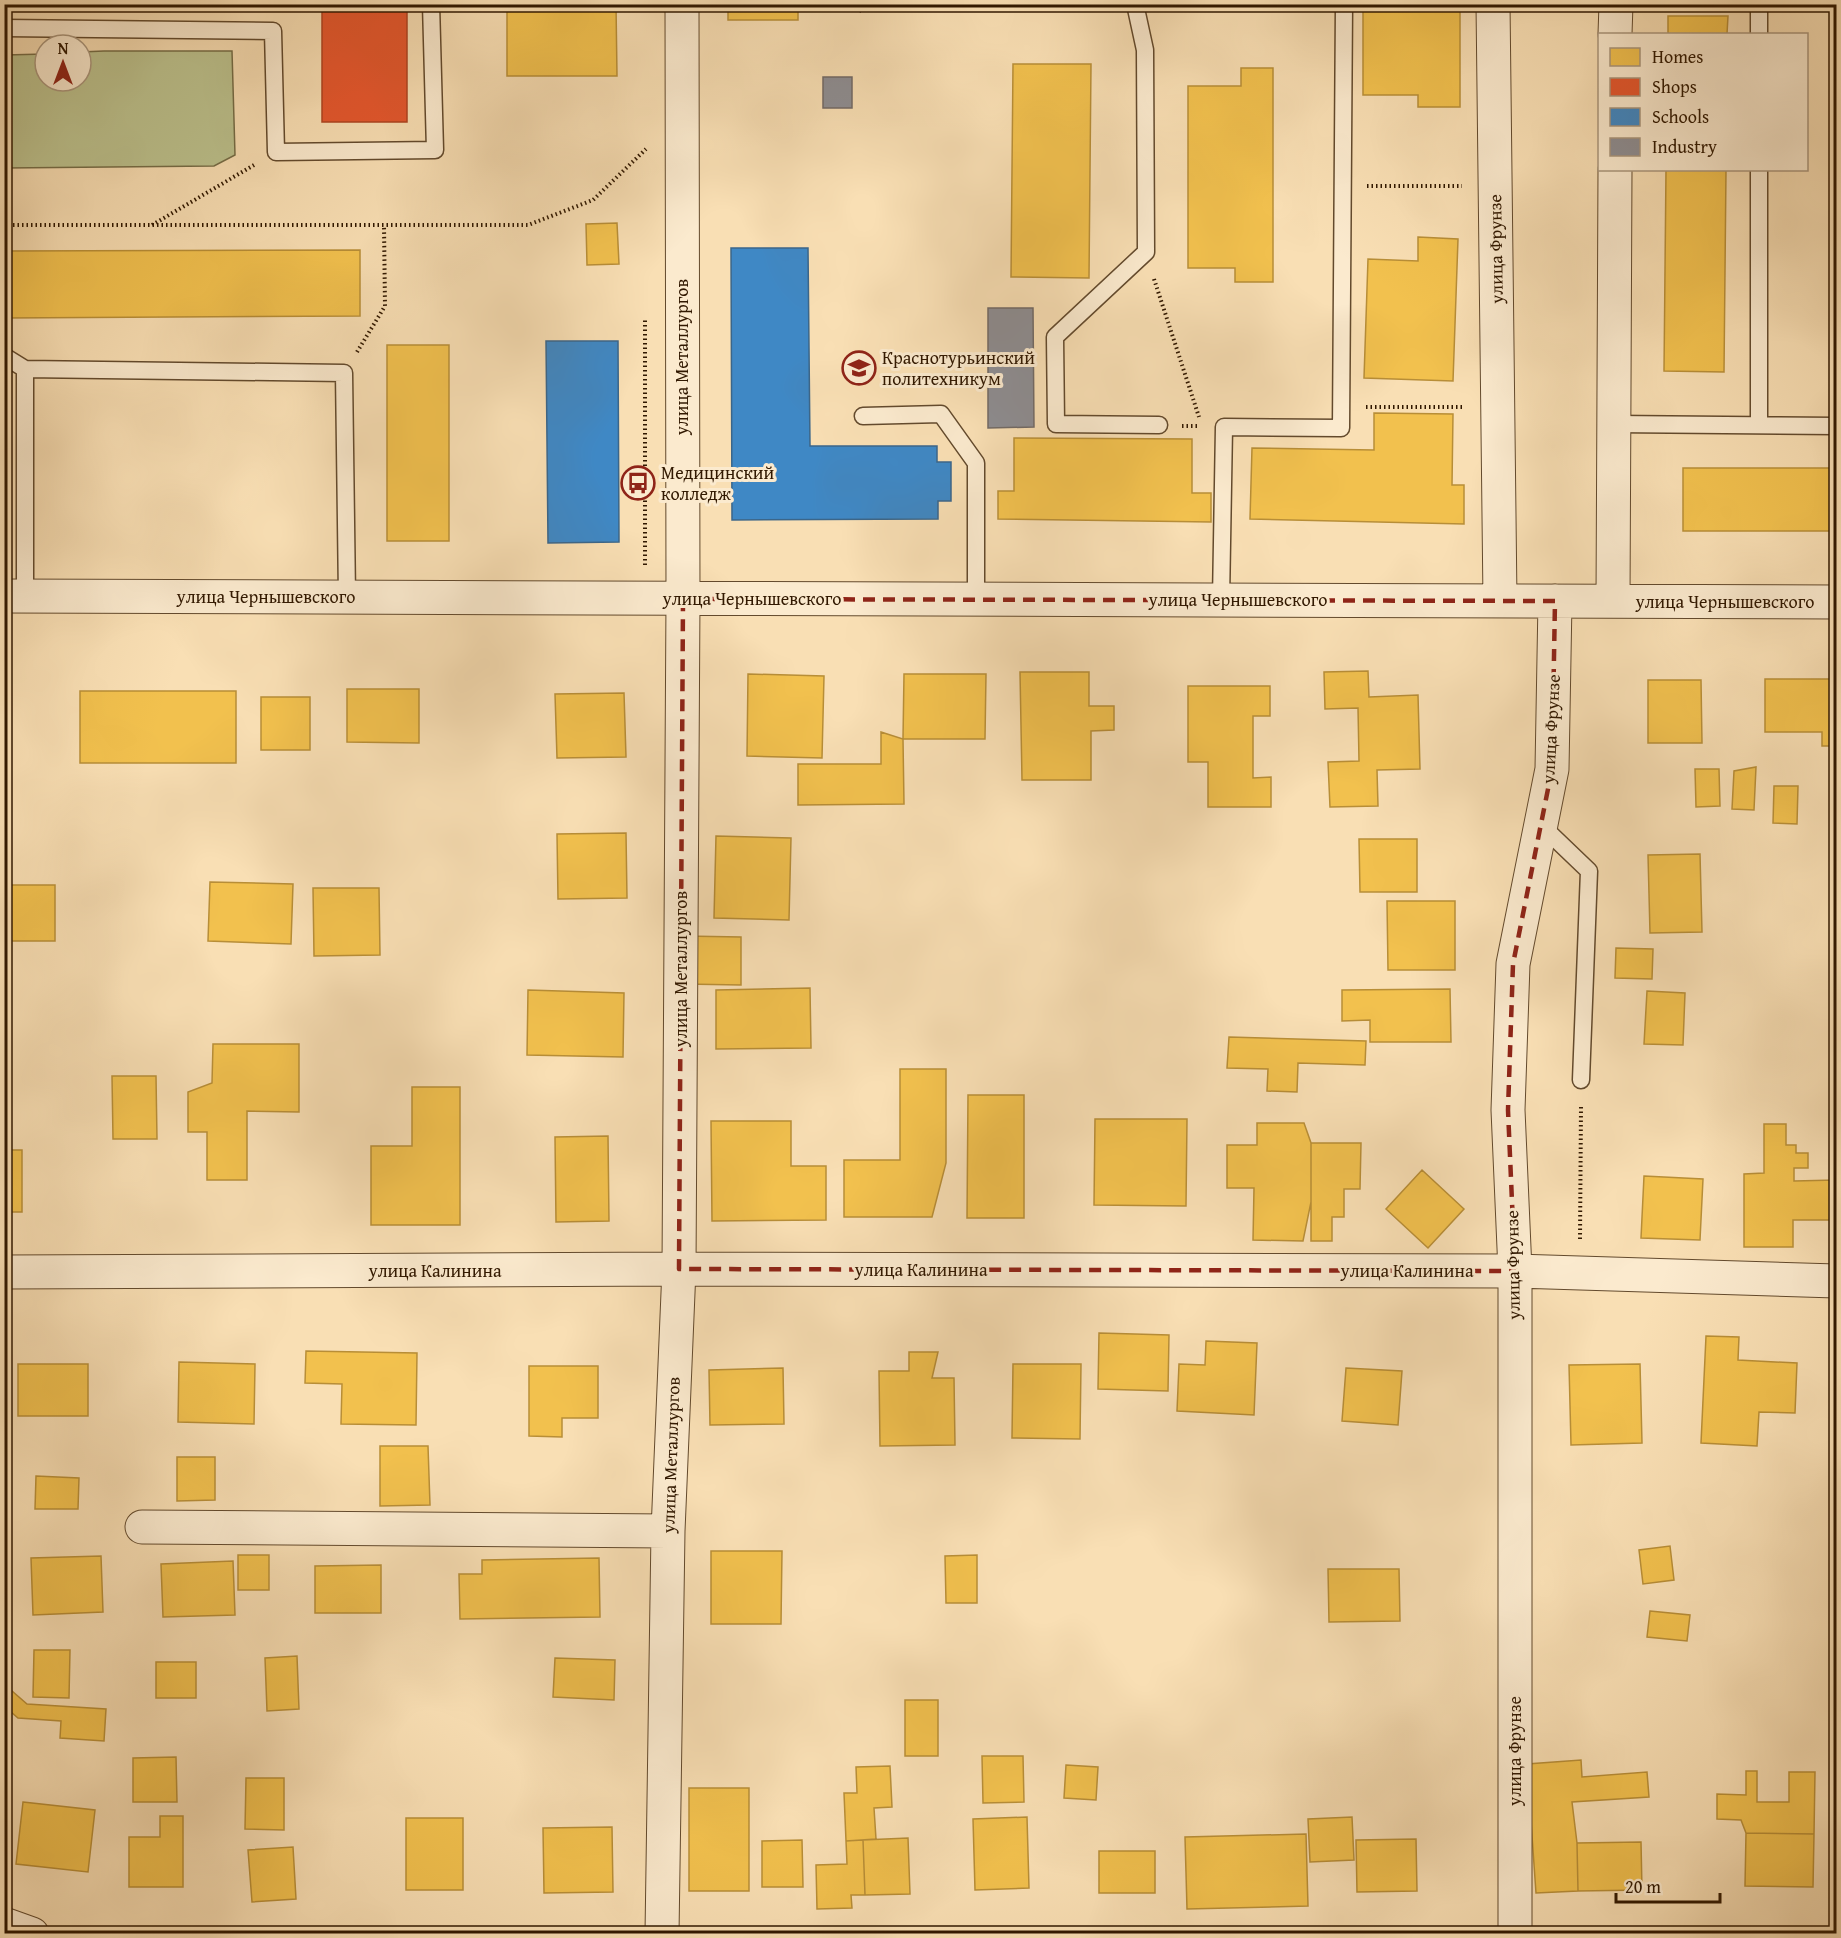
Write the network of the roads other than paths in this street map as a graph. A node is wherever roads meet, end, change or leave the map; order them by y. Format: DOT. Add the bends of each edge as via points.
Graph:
graph roads {
  1 [pos="431,4"];
  2 [pos="682,4"];
  3 [pos="1135,4"];
  4 [pos="1344,4"];
  5 [pos="1492,4"];
  6 [pos="1616,4"];
  7 [pos="1759,4"];
  8 [pos="4,28"];
  9 [pos="1616,33"];
  10 [pos="1759,33"];
  11 [pos="1615,171"];
  12 [pos="1759,171"];
  13 [pos="4,356"];
  14 [pos="25,369"];
  15 [pos="863,416"];
  16 [pos="1614,424"];
  17 [pos="1159,425"];
  18 [pos="1759,425"];
  19 [pos="1836,426"];
  20 [pos="15,596"];
  21 [pos="347,597"];
  22 [pos="683,598"];
  23 [pos="976,600"];
  24 [pos="1221,600"];
  25 [pos="1500,601"];
  26 [pos="1555,601"];
  27 [pos="1613,601"];
  28 [pos="1836,602"];
  29 [pos="1541,825"];
  30 [pos="1581,1080"];
  31 [pos="679,1269"];
  32 [pos="1515,1271"];
  33 [pos="4,1272"];
  34 [pos="1836,1281"];
  35 [pos="142,1527"];
  36 [pos="668,1531"];
  37 [pos="4,1924"];
  38 [pos="32,1934"];
  39 [pos="662,1934"];
  40 [pos="1515,1934"];
  1 -- 8 [label="lane" via="435,150 276,152 273,31"];
  2 -- 22 [label="street, улица Металлургов"];
  3 -- 17 [label="lane" via="1145,50 1146,252 1055,336 1056,424"];
  4 -- 24 [label="lane" via="1341,428 1224,427"];
  5 -- 25 [label="street, улица Фрунзе"];
  6 -- 9 [label="street"];
  7 -- 10 [label="lane"];
  11 -- 16 [label="street"];
  12 -- 18 [label="lane"];
  13 -- 14 [label="lane"];
  14 -- 20 [label="lane"];
  14 -- 21 [label="lane" via="344,373"];
  15 -- 23 [label="lane" via="942,414 976,463"];
  16 -- 18 [label="lane"];
  16 -- 27 [label="street"];
  18 -- 19 [label="lane"];
  20 -- 21 [label="street, улица Чернышевского"];
  21 -- 22 [label="street, улица Чернышевского"];
  22 -- 23 [label="street, улица Чернышевского"];
  22 -- 31 [label="street, улица Металлургов"];
  23 -- 24 [label="street, улица Чернышевского"];
  24 -- 25 [label="street, улица Чернышевского"];
  25 -- 26 [label="street, улица Чернышевского"];
  26 -- 27 [label="street, улица Чернышевского"];
  26 -- 29 [label="street, улица Фрунзе" via="1552,769"];
  27 -- 28 [label="street, улица Чернышевского"];
  29 -- 30 [label="lane" via="1589,871"];
  29 -- 32 [label="street, улица Фрунзе" via="1513,964 1508,1110"];
  31 -- 32 [label="street, улица Калинина"];
  31 -- 33 [label="street, улица Калинина"];
  31 -- 36 [label="street, улица Металлургов"];
  32 -- 34 [label="street, улица Калинина"];
  32 -- 40 [label="street, улица Фрунзе"];
  35 -- 36 [label="street"];
  36 -- 39 [label="street, улица Металлургов"];
  37 -- 38 [label="street"];
}
